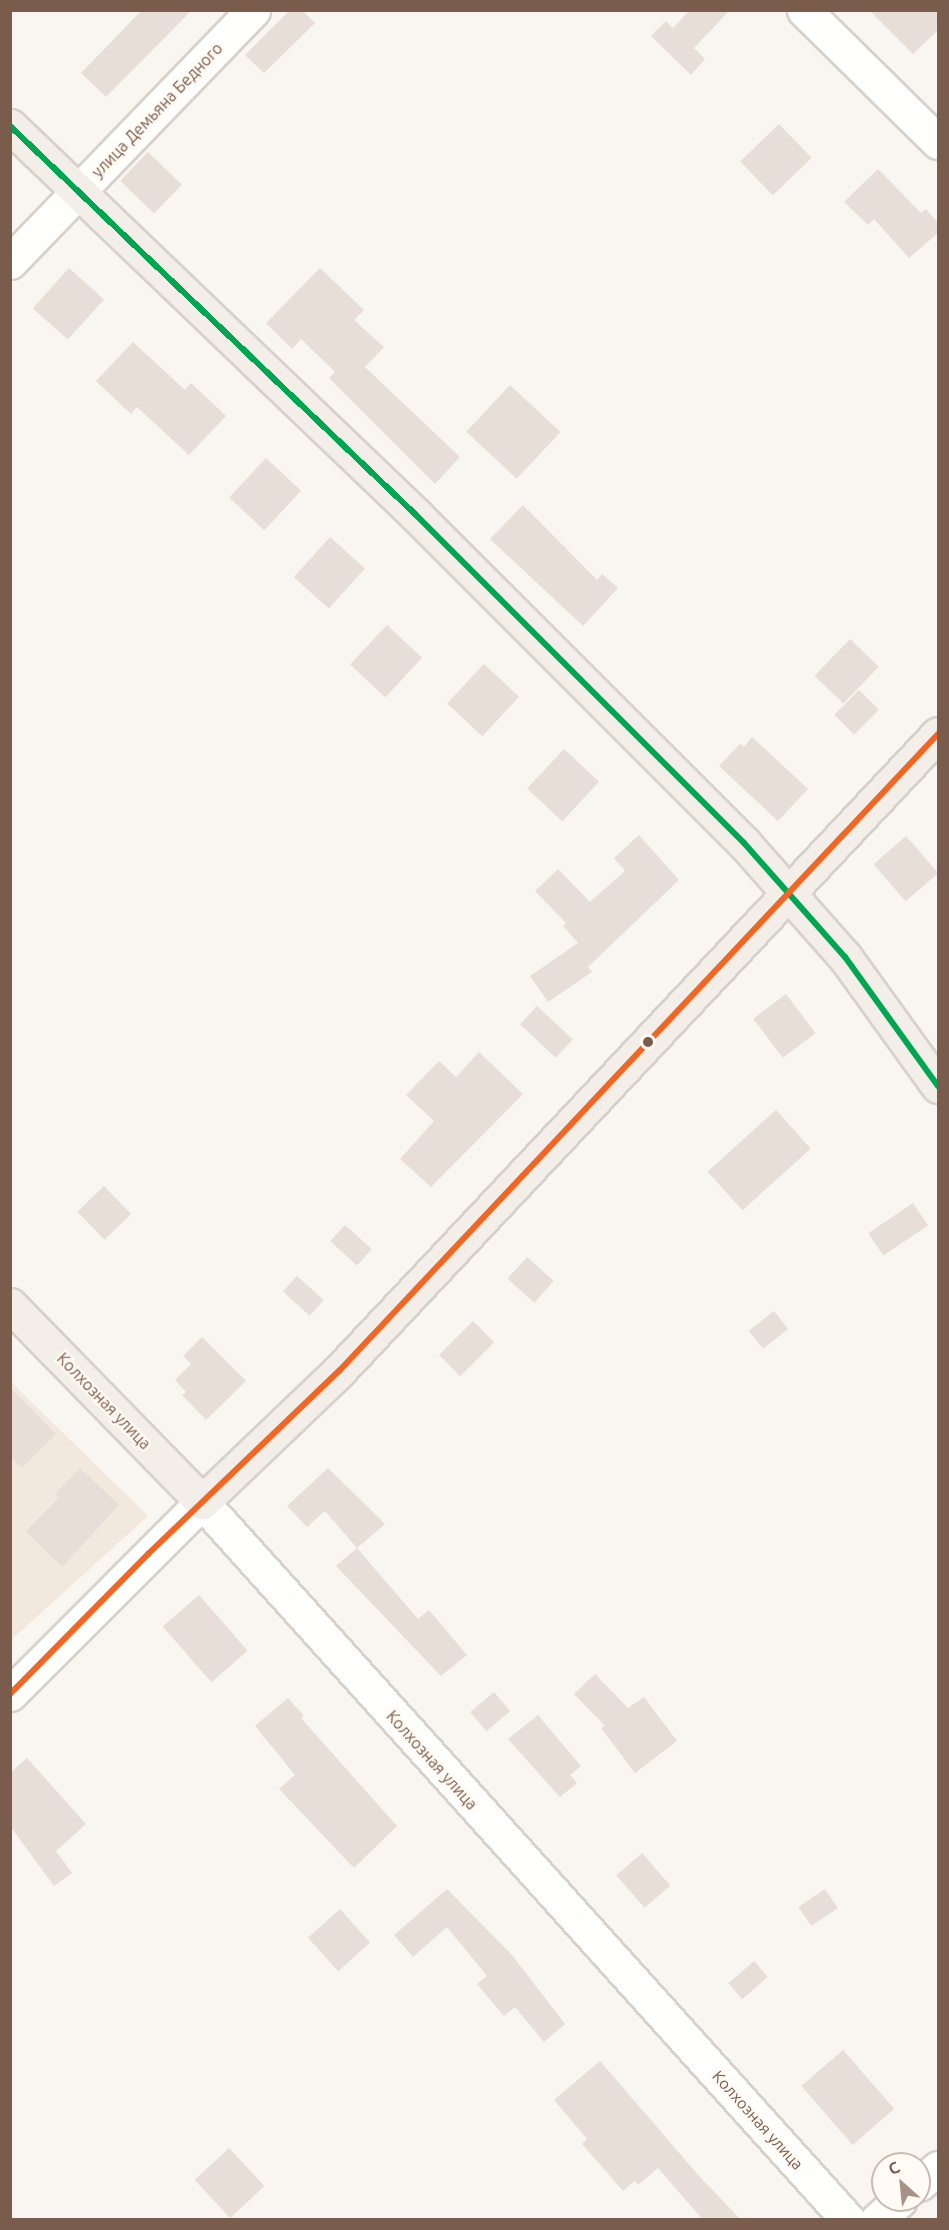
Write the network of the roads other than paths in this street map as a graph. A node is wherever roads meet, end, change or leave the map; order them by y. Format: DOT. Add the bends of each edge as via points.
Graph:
graph roads {
  1 [pos="253,10"];
  2 [pos="804,10"];
  3 [pos="10,126"];
  4 [pos="939,142"];
  5 [pos="78,191"];
  6 [pos="10,261"];
  7 [pos="939,734"];
  8 [pos="787,893"];
  9 [pos="939,1086"];
  10 [pos="10,1305"];
  11 [pos="202,1502"];
  12 [pos="10,1694"];
  13 [pos="848,2220"];
  1 -- 5 [label="street, улица Демьяна Бедного"];
  2 -- 4 [label="street"];
  3 -- 5 [label="main road"];
  5 -- 6 [label="street, улица Демьяна Бедного"];
  5 -- 8 [label="main road" via="415,514 744,843"];
  7 -- 8 [label="main road"];
  8 -- 9 [label="main road" via="845,957"];
  8 -- 11 [label="main road" via="347,1363"];
  10 -- 11 [label="main road, Колхозная улица"];
  11 -- 12 [label="street"];
  11 -- 13 [label="street, Колхозная улица"];
}
